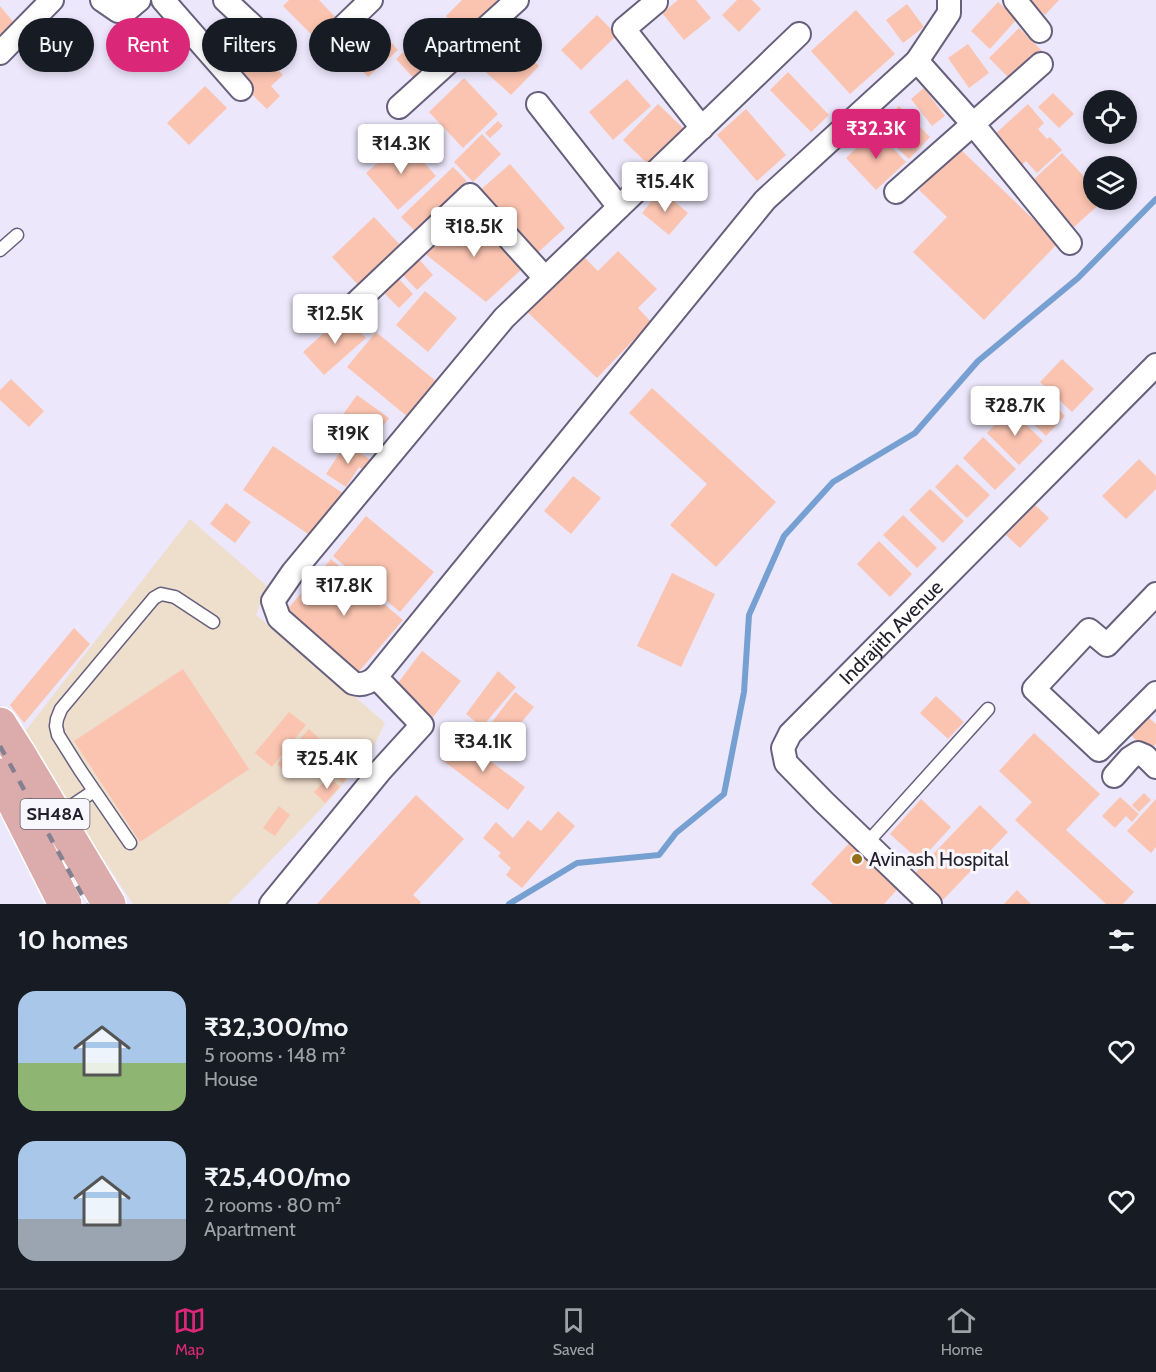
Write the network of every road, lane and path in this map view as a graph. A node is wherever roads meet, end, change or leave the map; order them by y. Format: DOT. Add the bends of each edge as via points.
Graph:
graph roads {
  1 [pos="52,0"];
  2 [pos="102,0"];
  3 [pos="139,0"];
  4 [pos="163,0"];
  5 [pos="225,0"];
  6 [pos="371,0"];
  7 [pos="517,0"];
  8 [pos="949,0"];
  9 [pos="1015,0"];
  10 [pos="656,2"];
  11 [pos="244,18"];
  12 [pos="352,18"];
  13 [pos="1040,30"];
  14 [pos="800,34"];
  15 [pos="0,53"];
  16 [pos="917,61"];
  17 [pos="1041,64"];
  18 [pos="241,89"];
  19 [pos="538,104"];
  20 [pos="399,107"];
  21 [pos="973,124"];
  22 [pos="702,128"];
  23 [pos="896,192"];
  24 [pos="620,207"];
  25 [pos="17,235"];
  26 [pos="1070,243"];
  27 [pos="0,250"];
  28 [pos="545,278"];
  29 [pos="356,303"];
  30 [pos="1156,365"];
  31 [pos="1156,594"];
  32 [pos="213,622"];
  33 [pos="376,677"];
  34 [pos="1156,693"];
  35 [pos="988,709"];
  36 [pos="0,724"];
  37 [pos="1156,767"];
  38 [pos="0,775"];
  39 [pos="1114,776"];
  40 [pos="94,791"];
  41 [pos="57,816"];
  42 [pos="130,843"];
  43 [pos="867,843"];
  44 [pos="62,903"];
  45 [pos="109,904"];
  46 [pos="271,904"];
  47 [pos="930,904"];
  1 -- 15 [label="street"];
  2 -- 3 [label="street" via="118,11 127,10"];
  4 -- 18 [label="street"];
  5 -- 11 [label="street"];
  6 -- 12 [label="street"];
  7 -- 20 [label="street"];
  8 -- 16 [label="street" via="949,13"];
  9 -- 13 [label="street"];
  10 -- 22 [label="street" via="624,29"];
  14 -- 22 [label="street"];
  16 -- 21 [label="street"];
  16 -- 33 [label="street" via="765,200"];
  17 -- 21 [label="street"];
  19 -- 24 [label="street"];
  21 -- 23 [label="street"];
  21 -- 26 [label="street"];
  22 -- 24 [label="street"];
  24 -- 28 [label="street"];
  25 -- 27 [label="lane"];
  28 -- 29 [label="street" via="470,195"];
  28 -- 33 [label="street" via="504,318 273,601 279,618 353,683 365,684"];
  30 -- 43 [label="street, Indrajith Avenue" via="790,734 783,748 786,763"];
  31 -- 34 [label="street" via="1107,645 1089,630 1034,689 1099,750"];
  32 -- 40 [label="lane" via="175,597 161,594 154,598 61,709 56,726 58,735"];
  33 -- 46 [label="street" via="422,725"];
  35 -- 43 [label="lane"];
  36 -- 41 [label="main road, SH48A"];
  37 -- 39 [label="street" via="1138,753"];
  38 -- 44 [label="main road, SH48A"];
  40 -- 41 [label="lane"];
  40 -- 42 [label="lane"];
  41 -- 45 [label="main road, SH48A"];
  43 -- 47 [label="street, Indrajith Avenue"];
}
